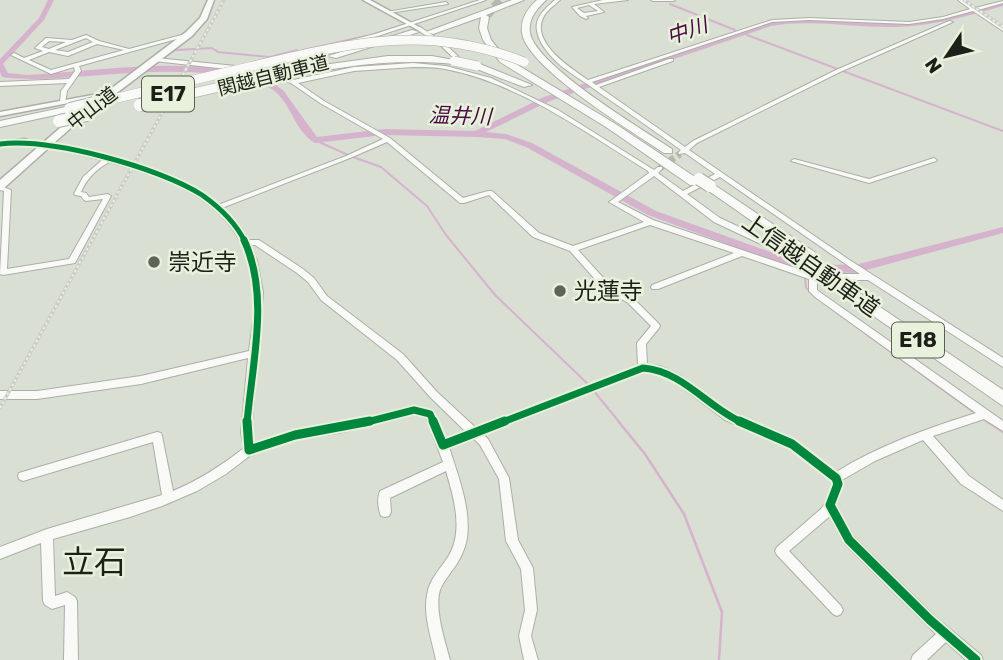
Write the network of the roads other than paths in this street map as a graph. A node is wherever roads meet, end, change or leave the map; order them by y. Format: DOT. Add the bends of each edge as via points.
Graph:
graph roads {
  1 [pos="211,0"];
  2 [pos="366,0"];
  3 [pos="484,0"];
  4 [pos="509,0"];
  5 [pos="520,0"];
  6 [pos="542,0"];
  7 [pos="558,0"];
  8 [pos="568,0"];
  9 [pos="609,0"];
  10 [pos="626,0"];
  11 [pos="653,0"];
  12 [pos="673,0"];
  13 [pos="960,0"];
  14 [pos="968,0"];
  15 [pos="444,1"];
  16 [pos="590,4"];
  17 [pos="1003,4"];
  18 [pos="576,6"];
  19 [pos="454,10"];
  20 [pos="980,11"];
  21 [pos="389,12"];
  22 [pos="485,17"];
  23 [pos="784,21"];
  24 [pos="1003,24"];
  25 [pos="940,25"];
  26 [pos="420,30"];
  27 [pos="1003,30"];
  28 [pos="189,34"];
  29 [pos="72,41"];
  30 [pos="97,42"];
  31 [pos="80,49"];
  32 [pos="49,50"];
  33 [pos="128,50"];
  34 [pos="62,52"];
  35 [pos="684,52"];
  36 [pos="14,55"];
  37 [pos="96,57"];
  38 [pos="26,59"];
  39 [pos="156,60"];
  40 [pos="42,61"];
  41 [pos="240,68"];
  42 [pos="76,69"];
  43 [pos="473,70"];
  44 [pos="276,74"];
  45 [pos="71,81"];
  46 [pos="293,82"];
  47 [pos="0,84"];
  48 [pos="591,85"];
  49 [pos="109,94"];
  50 [pos="132,107"];
  51 [pos="120,109"];
  52 [pos="108,111"];
  53 [pos="64,112"];
  54 [pos="0,114"];
  55 [pos="0,128"];
  56 [pos="388,139"];
  57 [pos="0,144"];
  58 [pos="43,146"];
  59 [pos="682,152"];
  60 [pos="107,160"];
  61 [pos="934,160"];
  62 [pos="794,161"];
  63 [pos="657,171"];
  64 [pos="702,184"];
  65 [pos="0,187"];
  66 [pos="219,207"];
  67 [pos="650,222"];
  68 [pos="245,243"];
  69 [pos="768,244"];
  70 [pos="573,249"];
  71 [pos="739,254"];
  72 [pos="867,276"];
  73 [pos="813,277"];
  74 [pos="841,281"];
  75 [pos="655,287"];
  76 [pos="252,354"];
  77 [pos="1003,363"];
  78 [pos="643,368"];
  79 [pos="1003,387"];
  80 [pos="0,395"];
  81 [pos="1003,399"];
  82 [pos="984,415"];
  83 [pos="1003,427"];
  84 [pos="472,432"];
  85 [pos="926,436"];
  86 [pos="443,445"];
  87 [pos="249,450"];
  88 [pos="449,465"];
  89 [pos="23,475"];
  90 [pos="836,478"];
  91 [pos="168,496"];
  92 [pos="830,505"];
  93 [pos="1003,506"];
  94 [pos="385,512"];
  95 [pos="47,535"];
  96 [pos="0,553"];
  97 [pos="837,610"];
  98 [pos="945,634"];
  99 [pos="71,660"];
  100 [pos="443,660"];
  101 [pos="531,660"];
  102 [pos="918,660"];
  103 [pos="976,660"];
  1 -- 28 [label="highway, 中山道" via="203,19"];
  2 -- 21 [label="street"];
  3 -- 19 [label="street"];
  4 -- 26 [label="highway, 関越自動車道 / E17"];
  5 -- 26 [label="highway, 関越自動車道 / E17"];
  6 -- 64 [label="highway" via="525,26 536,52"];
  7 -- 48 [label="street" via="540,16 540,36 552,54"];
  8 -- 18 [label="street"];
  9 -- 10 [label="street"];
  9 -- 16 [label="street"];
  11 -- 12 [label="street"];
  13 -- 20 [label="street"];
  14 -- 20 [label="street"];
  15 -- 19 [label="street"];
  15 -- 21 [label="street"];
  16 -- 18 [label="street"];
  16 -- 18 [label="street" via="602,12 584,17 573,8"];
  17 -- 20 [label="street"];
  19 -- 26 [label="street"];
  20 -- 23 [label="street" via="909,23"];
  20 -- 24 [label="street"];
  20 -- 25 [label="street"];
  20 -- 27 [label="street"];
  21 -- 26 [label="street"];
  22 -- 64 [label="highway" via="486,40 503,60"];
  23 -- 25 [label="street"];
  23 -- 35 [label="street" via="751,26"];
  25 -- 59 [label="street" via="840,70"];
  26 -- 41 [label="street"];
  26 -- 43 [label="street"];
  26 -- 44 [label="highway, 関越自動車道 / E17"];
  28 -- 33 [label="street"];
  28 -- 39 [label="highway, 中山道"];
  29 -- 30 [label="street" via="86,36"];
  29 -- 32 [label="street"];
  29 -- 32 [label="street" via="48,39 38,48"];
  30 -- 31 [label="street"];
  30 -- 33 [label="street"];
  31 -- 34 [label="street"];
  31 -- 37 [label="street"];
  32 -- 34 [label="street"];
  32 -- 38 [label="street"];
  33 -- 37 [label="street"];
  34 -- 40 [label="street"];
  35 -- 48 [label="street"];
  35 -- 48 [label="street"];
  36 -- 38 [label="street"];
  37 -- 42 [label="street"];
  38 -- 42 [label="street" via="51,72"];
  39 -- 41 [label="street"];
  39 -- 49 [label="highway, 中山道"];
  41 -- 46 [label="street"];
  42 -- 45 [label="street"];
  43 -- 44 [label="highway, bridge" via="454,61 416,57 377,58"];
  43 -- 46 [label="street" via="390,65"];
  43 -- 63 [label="street"];
  43 -- 64 [label="highway" via="527,86"];
  44 -- 50 [label="highway, bridge"];
  44 -- 52 [label="highway, 関越自動車道 / E17, bridge"];
  44 -- 53 [label="highway, 関越自動車道 / E17, bridge"];
  45 -- 47 [label="street"];
  45 -- 53 [label="street" via="64,91"];
  46 -- 56 [label="street"];
  48 -- 59 [label="street"];
  49 -- 53 [label="street"];
  49 -- 58 [label="highway, 中山道"];
  51 -- 52 [label="highway"];
  52 -- 53 [label="highway, 関越自動車道 / E17, bridge"];
  53 -- 54 [label="street"];
  53 -- 55 [label="highway, 関越自動車道 / E17"];
  53 -- 64 [label="highway, bridge" via="341,45 428,37 496,50 524,62 566,86"];
  56 -- 66 [label="street"];
  56 -- 70 [label="street" via="462,201 490,192 536,235"];
  57 -- 58 [label="street" via="24,141"];
  58 -- 60 [label="street"];
  58 -- 65 [label="highway, 中山道"];
  59 -- 64 [label="street"];
  60 -- 65 [label="street" via="80,184 77,194 86,199 108,197 72,261 3,272 8,190"];
  60 -- 66 [label="street" via="147,169"];
  61 -- 62 [label="street" via="869,181"];
  63 -- 64 [label="street"];
  63 -- 67 [label="street" via="614,202"];
  64 -- 69 [label="street" via="717,220"];
  64 -- 72 [label="street"];
  64 -- 74 [label="highway, 上信越自動車道 / E18"];
  64 -- 74 [label="highway, 上信越自動車道 / E18, bridge" via="793,252"];
  66 -- 68 [label="street"];
  67 -- 70 [label="street"];
  67 -- 71 [label="street"];
  68 -- 76 [label="street" via="258,270 260,292"];
  68 -- 84 [label="street" via="256,242 311,280 324,298 400,356"];
  70 -- 78 [label="street" via="604,284 631,301 656,326 641,343"];
  71 -- 73 [label="street"];
  71 -- 75 [label="street"];
  72 -- 73 [label="street"];
  72 -- 77 [label="street"];
  73 -- 82 [label="street" via="818,295"];
  74 -- 79 [label="highway, 上信越自動車道 / E18"];
  74 -- 81 [label="highway, 上信越自動車道 / E18"];
  76 -- 80 [label="street" via="141,380 37,395"];
  76 -- 87 [label="street" via="246,433"];
  78 -- 84 [label="street"];
  78 -- 90 [label="street" via="678,379 729,416 792,444"];
  82 -- 83 [label="street"];
  82 -- 85 [label="street"];
  84 -- 86 [label="street"];
  84 -- 101 [label="street" via="484,442 503,478 512,541 527,568 531,610 525,636"];
  85 -- 90 [label="street" via="863,460"];
  85 -- 93 [label="street" via="965,480"];
  86 -- 87 [label="street" via="430,414 414,410 295,435"];
  86 -- 88 [label="street"];
  87 -- 91 [label="street" via="201,484"];
  88 -- 94 [label="street" via="384,495"];
  88 -- 100 [label="street" via="463,525 455,559 432,598"];
  89 -- 91 [label="street" via="158,436"];
  90 -- 92 [label="street"];
  91 -- 95 [label="street"];
  92 -- 97 [label="street" via="781,551"];
  92 -- 98 [label="street" via="849,540"];
  95 -- 96 [label="street"];
  95 -- 99 [label="street" via="49,601 71,601"];
  98 -- 102 [label="street"];
  98 -- 103 [label="street"];
}
